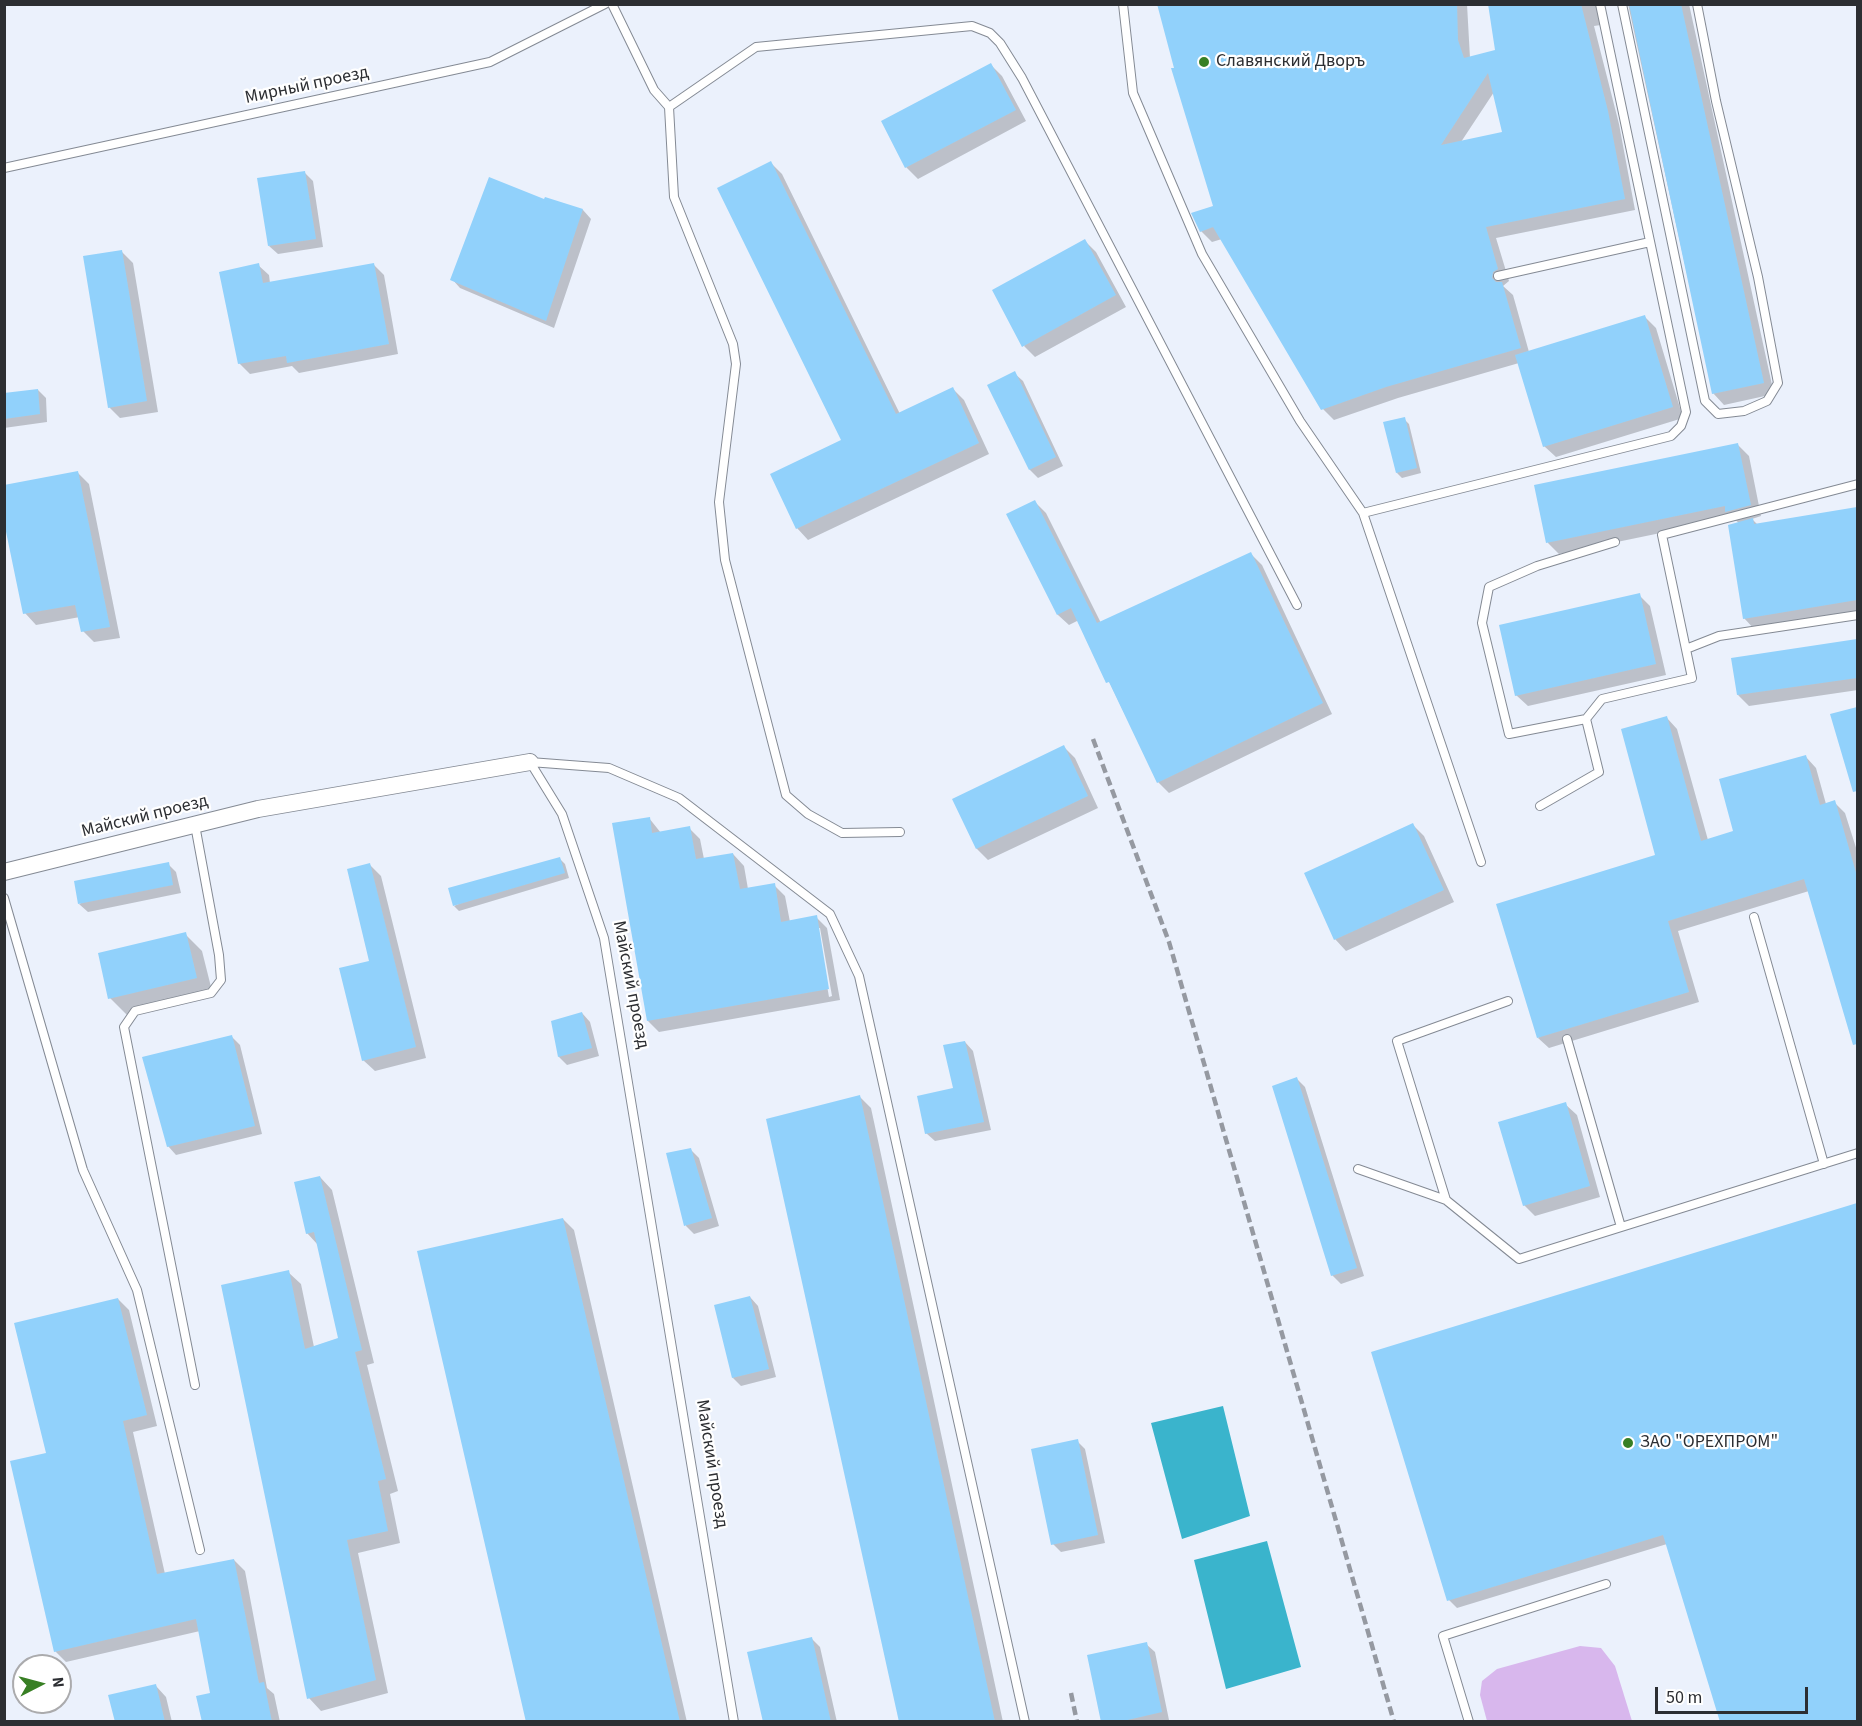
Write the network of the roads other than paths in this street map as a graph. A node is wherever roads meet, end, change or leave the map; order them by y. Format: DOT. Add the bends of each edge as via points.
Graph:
graph roads {
  1 [pos="605,4"];
  2 [pos="612,4"];
  3 [pos="1123,4"];
  4 [pos="1600,4"];
  5 [pos="1622,4"];
  6 [pos="1697,4"];
  7 [pos="669,107"];
  8 [pos="4,168"];
  9 [pos="1650,243"];
  10 [pos="1498,276"];
  11 [pos="1857,484"];
  12 [pos="1363,513"];
  13 [pos="1615,543"];
  14 [pos="1297,605"];
  15 [pos="1857,615"];
  16 [pos="1686,649"];
  17 [pos="1586,719"];
  18 [pos="530,762"];
  19 [pos="1540,806"];
  20 [pos="195,825"];
  21 [pos="900,832"];
  22 [pos="1481,862"];
  23 [pos="4,872"];
  24 [pos="4,898"];
  25 [pos="1754,917"];
  26 [pos="1508,1001"];
  27 [pos="1567,1039"];
  28 [pos="1857,1153"];
  29 [pos="1824,1164"];
  30 [pos="1358,1168"];
  31 [pos="1446,1200"];
  32 [pos="1621,1227"];
  33 [pos="195,1385"];
  34 [pos="200,1550"];
  35 [pos="1606,1584"];
  36 [pos="734,1722"];
  37 [pos="1025,1722"];
  38 [pos="1469,1722"];
  1 -- 8 [label="lane, Мирный проезд" via="490,62"];
  2 -- 7 [label="lane" via="654,90"];
  3 -- 12 [label="lane" via="1133,93 1202,254 1299,422"];
  4 -- 9 [label="lane"];
  5 -- 6 [label="lane" via="1705,400 1718,414 1744,411 1767,401 1778,383"];
  7 -- 14 [label="lane" via="756,46 972,26 990,33 1022,78"];
  7 -- 21 [label="lane" via="674,197 733,344 736,364 719,502 726,560 786,795 808,814 842,833"];
  9 -- 10 [label="lane"];
  9 -- 12 [label="lane" via="1686,412 1681,426 1671,436"];
  11 -- 16 [label="lane" via="1662,535"];
  12 -- 22 [label="lane"];
  13 -- 17 [label="lane" via="1537,566 1490,587 1482,623 1509,734"];
  15 -- 16 [label="lane" via="1719,636"];
  16 -- 17 [label="lane" via="1692,678 1602,699"];
  17 -- 19 [label="lane" via="1599,772"];
  18 -- 20 [label="street, Майский проезд" via="258,809"];
  18 -- 36 [label="lane, Майский проезд" via="562,814 604,938"];
  18 -- 37 [label="lane" via="609,768 679,798 830,914 859,976"];
  20 -- 23 [label="street, Майский проезд"];
  20 -- 33 [label="lane" via="221,980 211,993 135,1011 124,1027"];
  24 -- 34 [label="lane" via="83,1170 137,1290"];
  25 -- 29 [label="lane"];
  26 -- 31 [label="lane" via="1397,1041"];
  27 -- 32 [label="lane"];
  28 -- 29 [label="lane"];
  29 -- 32 [label="lane"];
  30 -- 31 [label="lane"];
  31 -- 32 [label="lane" via="1519,1259"];
  35 -- 38 [label="lane" via="1443,1636"];
}
